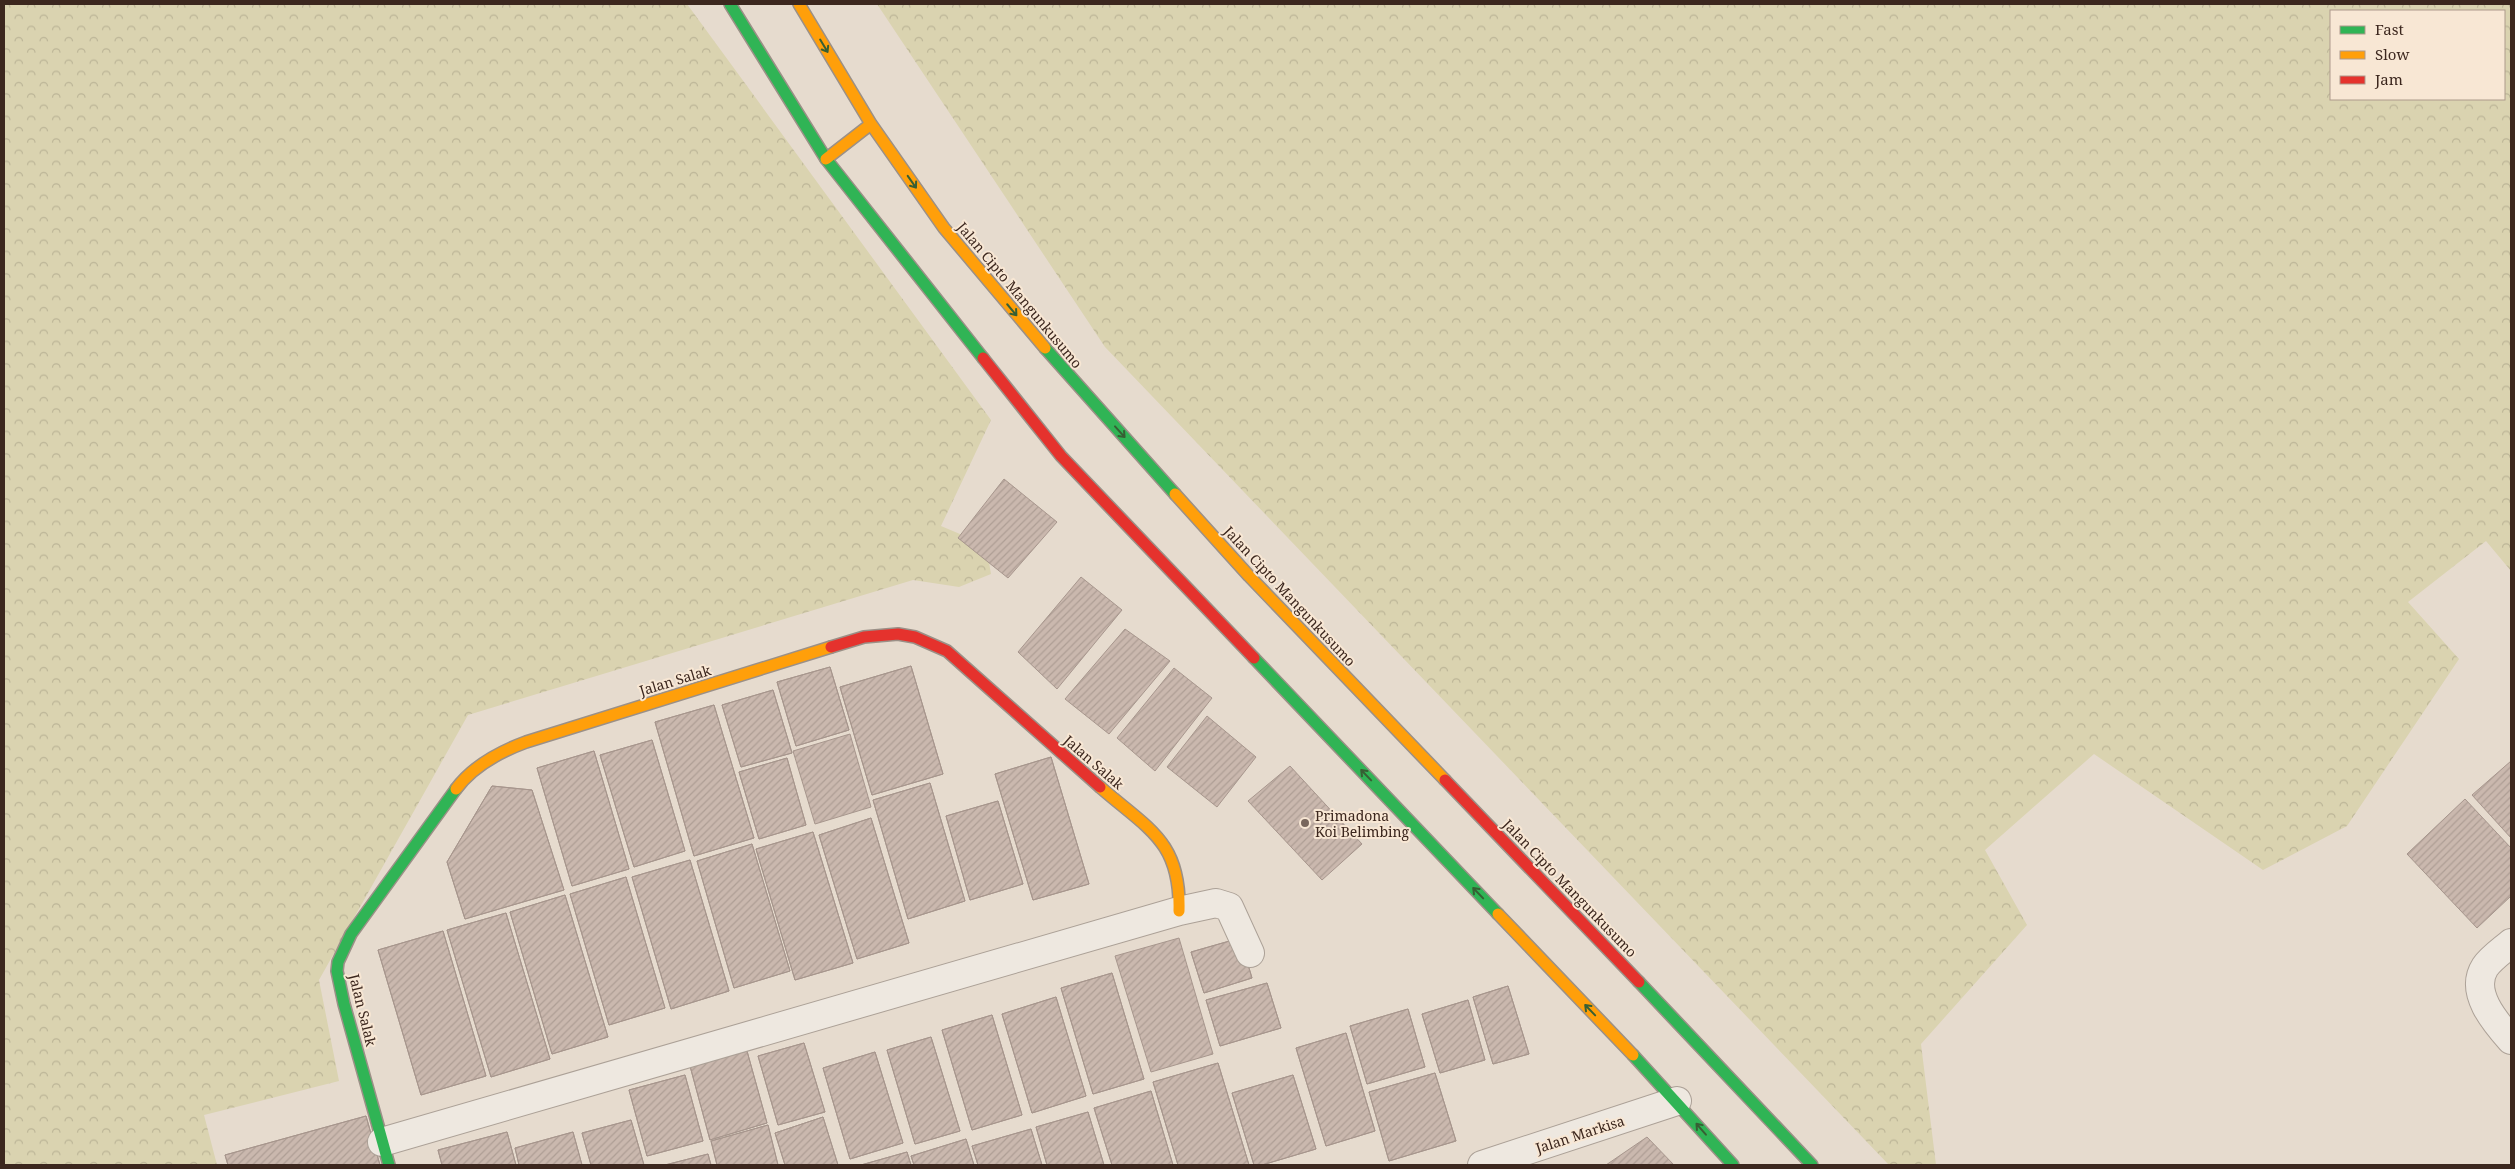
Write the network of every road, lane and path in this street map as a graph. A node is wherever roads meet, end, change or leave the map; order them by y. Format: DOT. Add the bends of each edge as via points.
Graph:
graph roads {
  1 [pos="730,4"];
  2 [pos="799,4"];
  3 [pos="871,124"];
  4 [pos="826,160"];
  5 [pos="1180,911"];
  6 [pos="2511,943"];
  7 [pos="1250,953"];
  8 [pos="2511,1040"];
  9 [pos="1677,1101"];
  10 [pos="386,1154"];
  11 [pos="1482,1165"];
  12 [pos="1733,1165"];
  13 [pos="1812,1165"];
  1 -- 4 [label="street"];
  2 -- 3 [label="street, Jalan Cipto Mangunkusumo, one-way"];
  3 -- 4 [label="street"];
  3 -- 13 [label="street, Jalan Cipto Mangunkusumo, one-way" via="944,228 1030,331 1249,576"];
  9 -- 4 [label="street, one-way" via="1062,456"];
  5 -- 7 [label="street" via="1216,903 1229,907"];
  5 -- 10 [label="street"];
  5 -- 10 [label="street, Jalan Salak" via="1180,884 1174,861 1163,842 947,651 922,637 897,632 864,637 508,748 484,761 462,781 351,934 338,962 344,1004"];
  6 -- 8 [label="street" via="2486,966 2480,977 2480,993 2496,1022"];
  9 -- 11 [label="street, Jalan Markisa"];
  12 -- 9 [label="street, one-way"];
}
